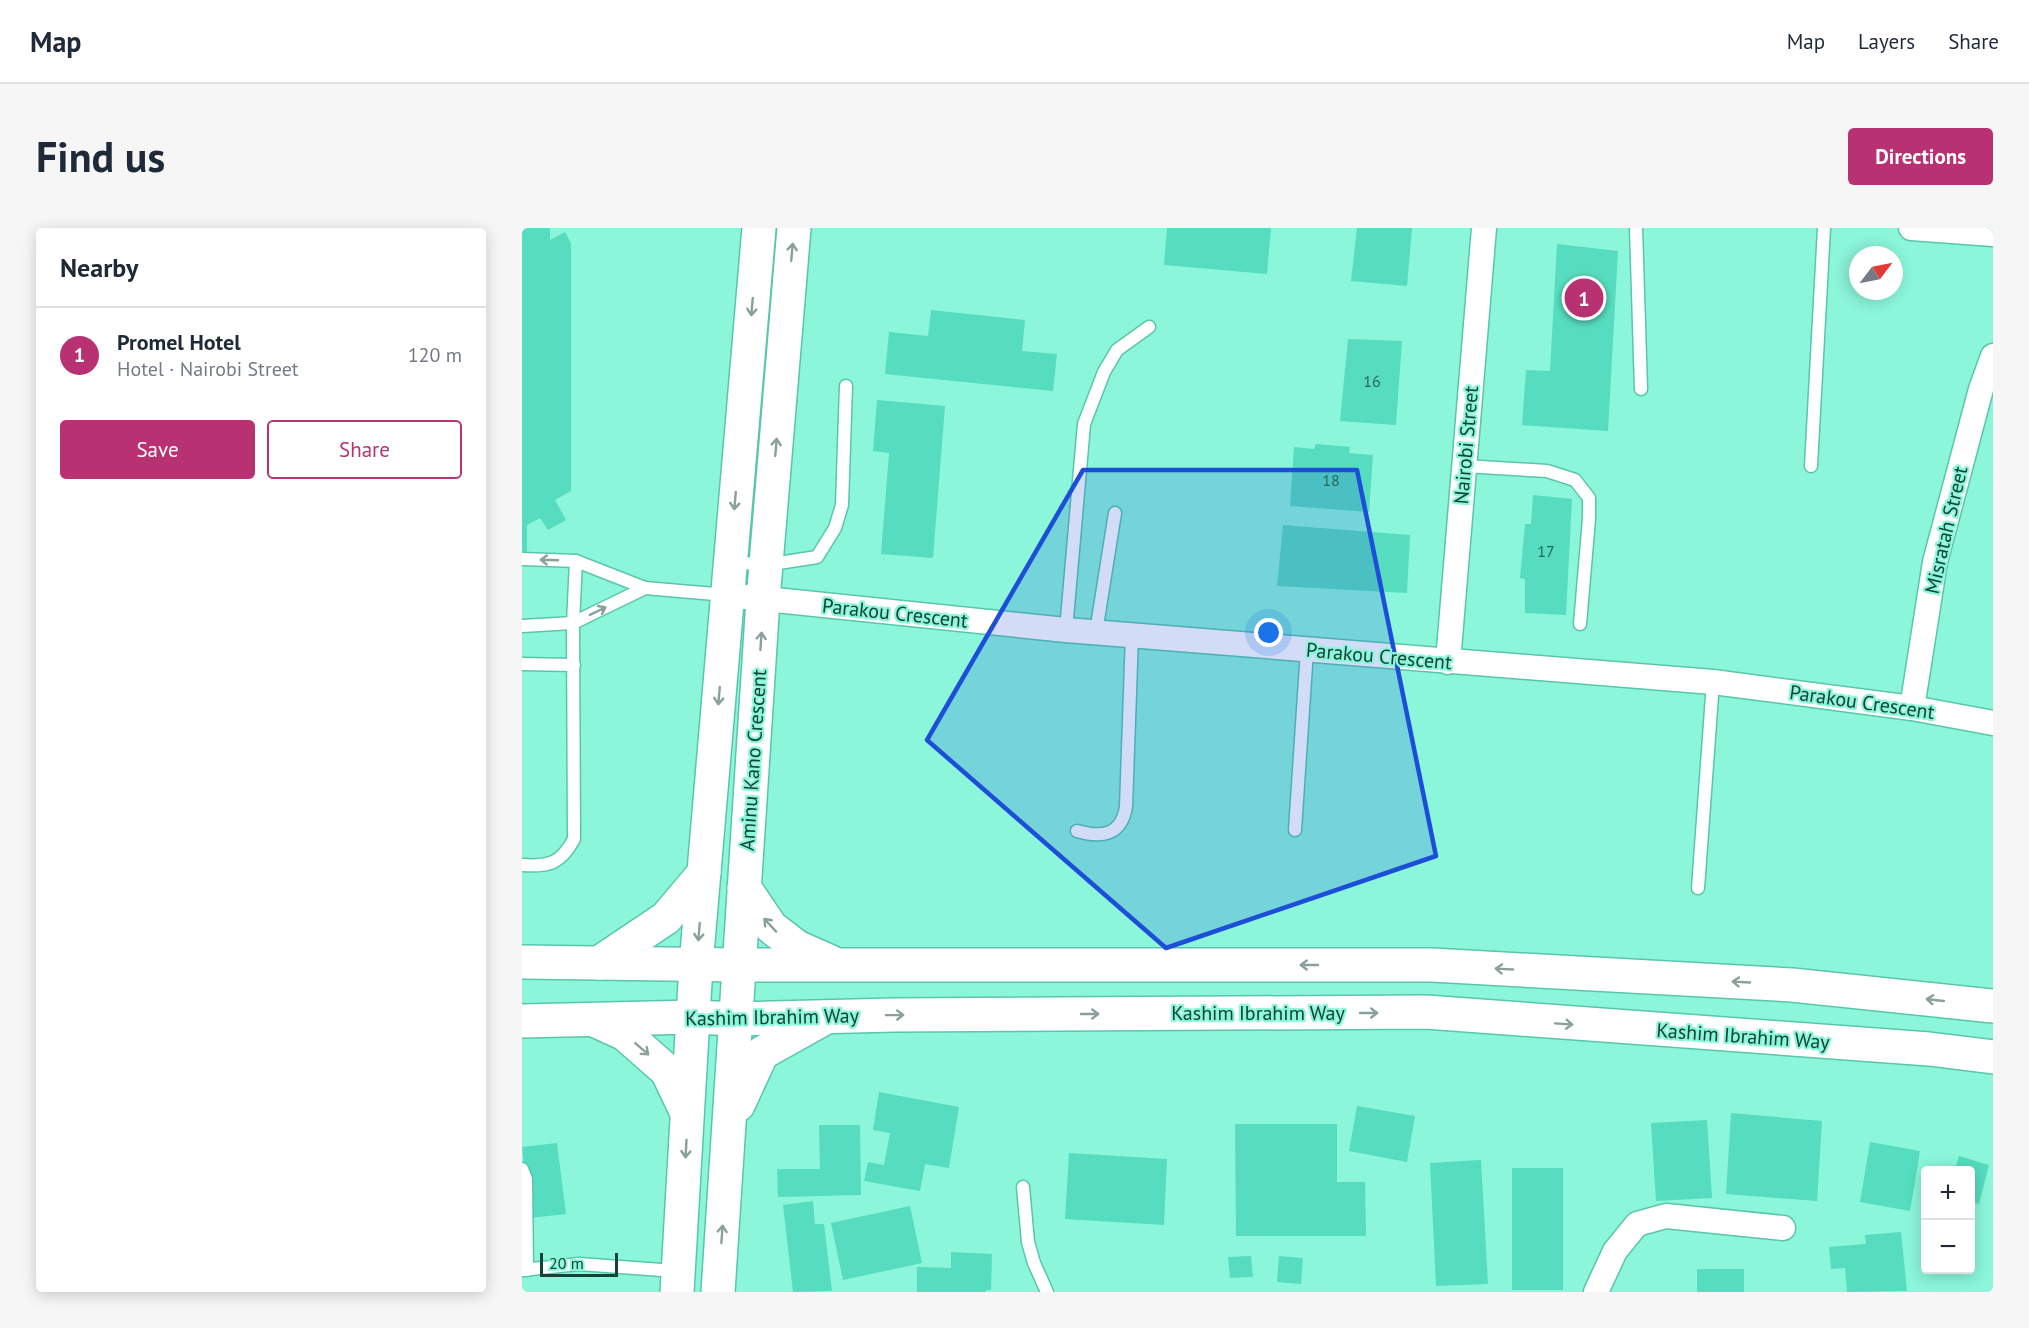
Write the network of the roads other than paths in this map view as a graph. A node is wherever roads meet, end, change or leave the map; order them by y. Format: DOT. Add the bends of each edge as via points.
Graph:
graph roads {
  1 [pos="759,228"];
  2 [pos="794,228"];
  3 [pos="1484,228"];
  4 [pos="1636,228"];
  5 [pos="1824,228"];
  6 [pos="1911,228"];
  7 [pos="1993,234"];
  8 [pos="1149,327"];
  9 [pos="1993,356"];
  10 [pos="846,386"];
  11 [pos="1641,389"];
  12 [pos="1464,466"];
  13 [pos="1812,466"];
  14 [pos="1115,513"];
  15 [pos="522,559"];
  16 [pos="576,561"];
  17 [pos="730,562"];
  18 [pos="766,565"];
  19 [pos="645,588"];
  20 [pos="727,595"];
  21 [pos="764,600"];
  22 [pos="573,623"];
  23 [pos="1580,624"];
  24 [pos="522,626"];
  25 [pos="1066,630"];
  26 [pos="1096,632"];
  27 [pos="1132,635"];
  28 [pos="1307,650"];
  29 [pos="1448,662"];
  30 [pos="522,664"];
  31 [pos="574,665"];
  32 [pos="1713,682"];
  33 [pos="1912,708"];
  34 [pos="1993,723"];
  35 [pos="1295,830"];
  36 [pos="1077,831"];
  37 [pos="522,865"];
  38 [pos="704,873"];
  39 [pos="744,887"];
  40 [pos="1698,888"];
  41 [pos="522,962"];
  42 [pos="599,963"];
  43 [pos="696,965"];
  44 [pos="739,965"];
  45 [pos="838,965"];
  46 [pos="1993,1006"];
  47 [pos="694,1017"];
  48 [pos="827,1017"];
  49 [pos="592,1019"];
  50 [pos="737,1019"];
  51 [pos="522,1021"];
  52 [pos="1993,1057"];
  53 [pos="688,1114"];
  54 [pos="730,1123"];
  55 [pos="522,1169"];
  56 [pos="1023,1187"];
  57 [pos="1783,1228"];
  58 [pos="525,1270"];
  59 [pos="678,1281"];
  60 [pos="718,1292"];
  61 [pos="1047,1292"];
  62 [pos="1596,1292"];
  1 -- 17 [label="main road, one-way"];
  18 -- 2 [label="main road, Aminu Kano Crescent, one-way"];
  3 -- 12 [label="street, Nairobi Street"];
  4 -- 11 [label="lane"];
  5 -- 13 [label="lane"];
  6 -- 7 [label="street"];
  8 -- 25 [label="lane" via="1117,350 1083,424"];
  9 -- 33 [label="street, Misratah Street" via="1935,562"];
  10 -- 18 [label="lane" via="842,505 835,528 817,557"];
  12 -- 23 [label="lane" via="1547,471 1575,480 1588,498 1589,519"];
  12 -- 29 [label="street, Nairobi Street"];
  14 -- 26 [label="lane"];
  16 -- 15 [label="lane, one-way"];
  16 -- 19 [label="lane"];
  16 -- 22 [label="lane"];
  17 -- 18 [label="lane"];
  17 -- 20 [label="main road"];
  18 -- 21 [label="main road, Aminu Kano Crescent"];
  19 -- 20 [label="lane"];
  22 -- 19 [label="lane, one-way"];
  20 -- 21 [label="street, Parakou Crescent"];
  20 -- 38 [label="main road, one-way"];
  21 -- 25 [label="street, Parakou Crescent"];
  39 -- 21 [label="main road, Aminu Kano Crescent, one-way"];
  22 -- 24 [label="lane"];
  22 -- 31 [label="lane"];
  25 -- 26 [label="street, Parakou Crescent"];
  26 -- 27 [label="street, Parakou Crescent"];
  27 -- 28 [label="street, Parakou Crescent"];
  27 -- 36 [label="lane" via="1124,820 1117,829 1103,835"];
  28 -- 29 [label="street, Parakou Crescent"];
  28 -- 35 [label="lane"];
  29 -- 32 [label="street, Parakou Crescent"];
  30 -- 31 [label="lane"];
  31 -- 37 [label="lane" via="574,839 565,855 552,864"];
  32 -- 33 [label="street, Parakou Crescent"];
  32 -- 40 [label="lane"];
  33 -- 34 [label="street, Parakou Crescent"];
  38 -- 42 [label="main road" via="666,918"];
  38 -- 43 [label="main road, one-way"];
  39 -- 44 [label="main road, Aminu Kano Crescent"];
  45 -- 39 [label="main road, one-way" via="797,947 771,927"];
  41 -- 42 [label="main road"];
  42 -- 43 [label="main road"];
  43 -- 44 [label="main road"];
  43 -- 47 [label="main road"];
  44 -- 45 [label="main road"];
  44 -- 50 [label="main road, Aminu Kano Crescent"];
  46 -- 45 [label="main road, one-way" via="1792,985 1432,965"];
  47 -- 49 [label="main road, Kashim Ibrahim Way"];
  47 -- 50 [label="main road, Kashim Ibrahim Way"];
  47 -- 53 [label="main road"];
  48 -- 50 [label="main road, Kashim Ibrahim Way"];
  48 -- 52 [label="main road, Kashim Ibrahim Way, one-way" via="1426,1012"];
  48 -- 54 [label="main road" via="762,1053"];
  49 -- 51 [label="main road, Kashim Ibrahim Way"];
  49 -- 53 [label="main road, one-way" via="625,1034 667,1071"];
  50 -- 54 [label="main road, Aminu Kano Crescent"];
  53 -- 59 [label="main road, one-way"];
  60 -- 54 [label="main road, Aminu Kano Crescent, one-way"];
  55 -- 58 [label="lane" via="526,1179"];
  56 -- 61 [label="lane" via="1028,1242"];
  57 -- 62 [label="street" via="1666,1216 1637,1224 1615,1251"];
  58 -- 59 [label="lane" via="579,1264"];
}
